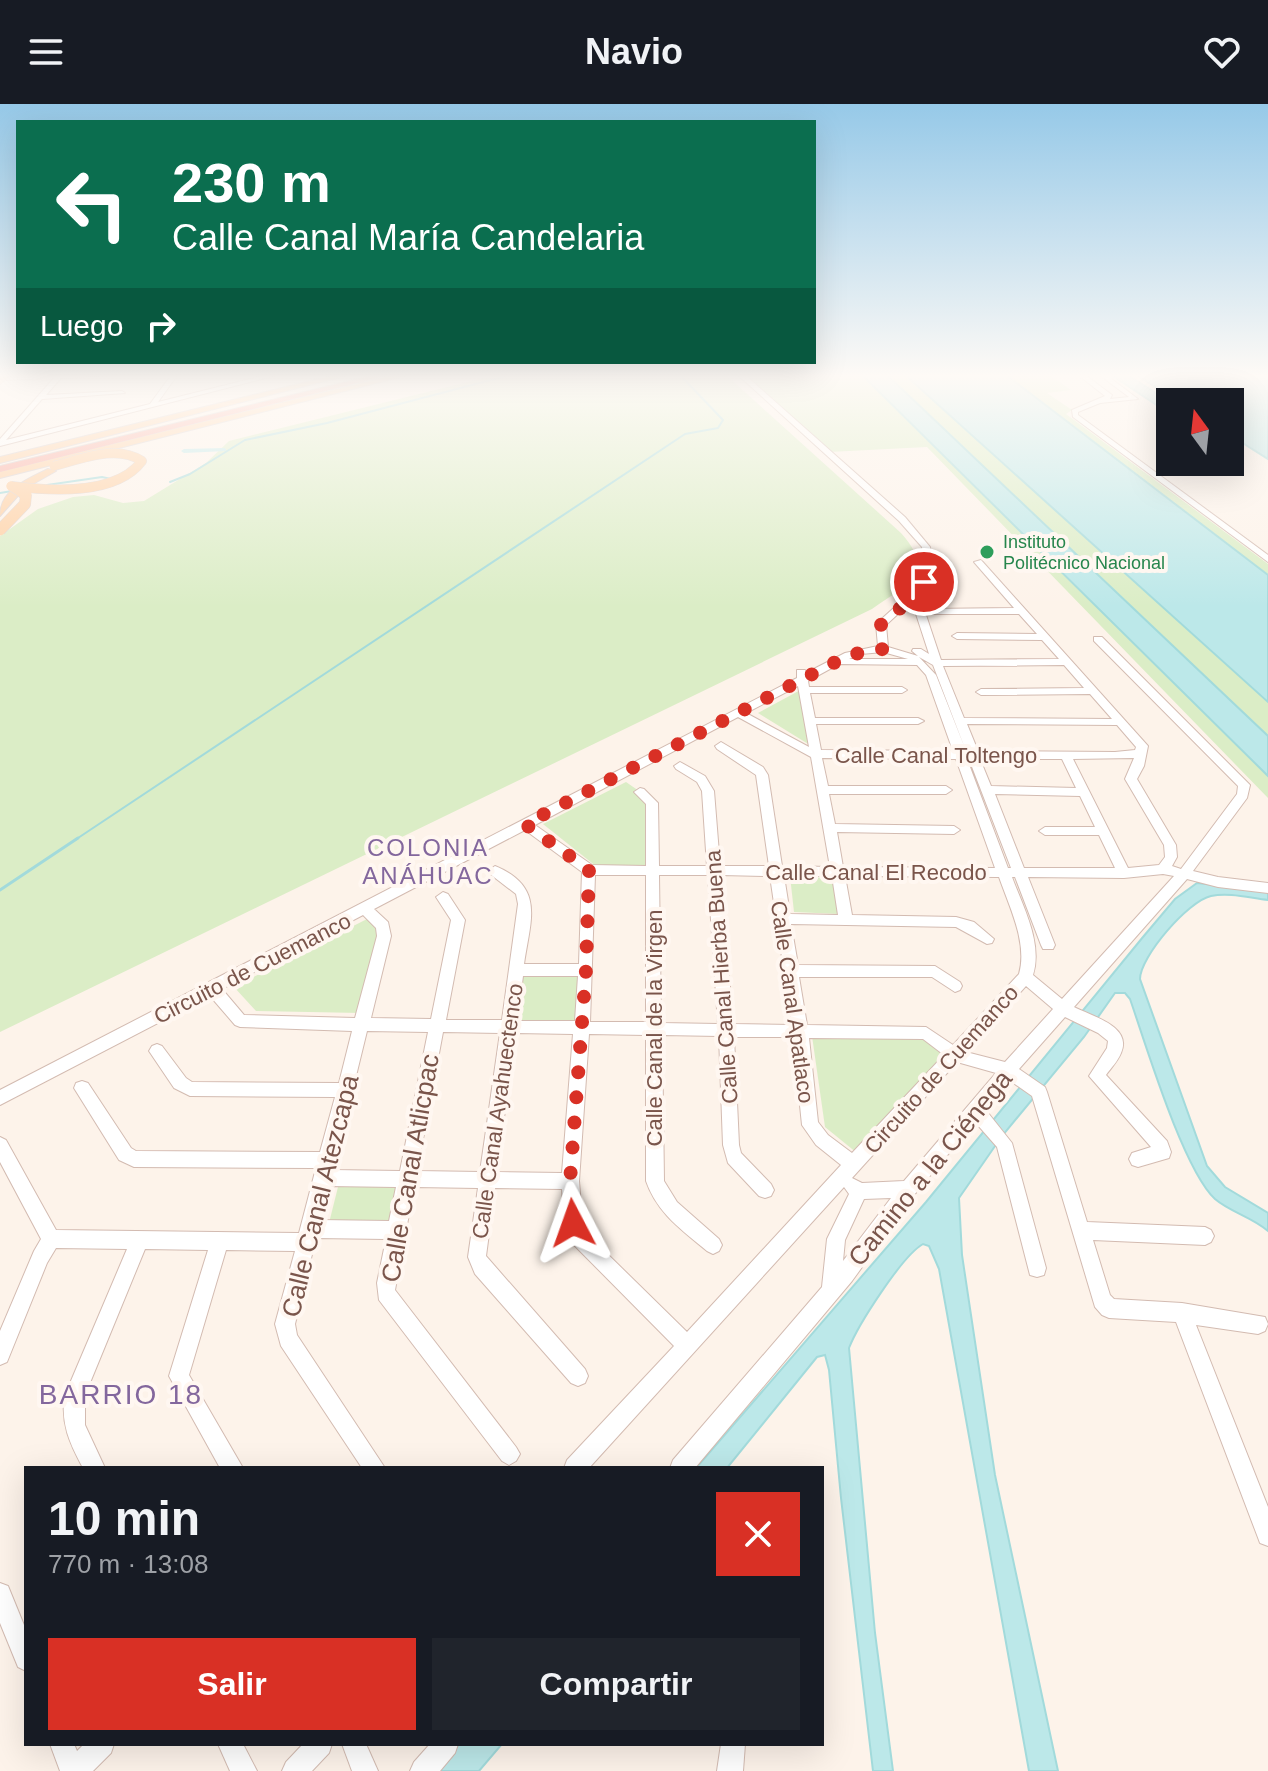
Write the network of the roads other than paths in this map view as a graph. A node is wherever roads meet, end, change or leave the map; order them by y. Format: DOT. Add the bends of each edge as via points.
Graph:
graph roads {
  1 [pos="51,452"];
  2 [pos="54,452"];
  3 [pos="106,452"];
  4 [pos="112,452"];
  5 [pos="827,452"];
  6 [pos="1125,452"];
  7 [pos="0,465"];
  8 [pos="3,482"];
  9 [pos="0,513"];
  10 [pos="0,530"];
  11 [pos="1268,559"];
  12 [pos="978,562"];
  13 [pos="1022,611"];
  14 [pos="957,636"];
  15 [pos="1046,637"];
  16 [pos="1098,639"];
  17 [pos="883,645"];
  18 [pos="837,662"];
  19 [pos="921,662"];
  20 [pos="1067,662"];
  21 [pos="937,663"];
  22 [pos="802,685"];
  23 [pos="902,690"];
  24 [pos="1093,691"];
  25 [pos="981,692"];
  26 [pos="740,714"];
  27 [pos="809,721"];
  28 [pos="918,721"];
  29 [pos="962,721"];
  30 [pos="1120,722"];
  31 [pos="721,746"];
  32 [pos="1142,753"];
  33 [pos="814,754"];
  34 [pos="968,754"];
  35 [pos="1066,756"];
  36 [pos="1115,756"];
  37 [pos="680,766"];
  38 [pos="1131,779"];
  39 [pos="821,790"];
  40 [pos="946,790"];
  41 [pos="989,790"];
  42 [pos="640,792"];
  43 [pos="1082,792"];
  44 [pos="525,824"];
  45 [pos="828,828"];
  46 [pos="954,830"];
  47 [pos="1045,831"];
  48 [pos="1102,831"];
  49 [pos="1163,869"];
  50 [pos="589,870"];
  51 [pos="652,870"];
  52 [pos="495,871"];
  53 [pos="714,871"];
  54 [pos="774,871"];
  55 [pos="835,871"];
  56 [pos="1012,872"];
  57 [pos="1124,873"];
  58 [pos="1184,874"];
  59 [pos="1268,888"];
  60 [pos="443,897"];
  61 [pos="366,909"];
  62 [pos="783,919"];
  63 [pos="846,919"];
  64 [pos="987,939"];
  65 [pos="1048,945"];
  66 [pos="515,970"];
  67 [pos="586,970"];
  68 [pos="790,971"];
  69 [pos="1025,977"];
  70 [pos="955,986"];
  71 [pos="212,988"];
  72 [pos="1065,1008"];
  73 [pos="435,1026"];
  74 [pos="508,1026"];
  75 [pos="362,1027"];
  76 [pos="581,1027"];
  77 [pos="656,1028"];
  78 [pos="800,1029"];
  79 [pos="726,1030"];
  80 [pos="157,1051"];
  81 [pos="955,1055"];
  82 [pos="1012,1072"];
  83 [pos="82,1088"];
  84 [pos="346,1090"];
  85 [pos="0,1098"];
  86 [pos="978,1113"];
  87 [pos="0,1145"];
  88 [pos="1138,1159"];
  89 [pos="325,1169"];
  90 [pos="848,1171"];
  91 [pos="406,1179"];
  92 [pos="485,1179"];
  93 [pos="570,1181"];
  94 [pos="908,1189"];
  95 [pos="765,1190"];
  96 [pos="859,1191"];
  97 [pos="396,1230"];
  98 [pos="1082,1231"];
  99 [pos="308,1236"];
  100 [pos="1205,1236"];
  101 [pos="51,1239"];
  102 [pos="140,1239"];
  103 [pos="219,1242"];
  104 [pos="713,1245"];
  105 [pos="1037,1268"];
  106 [pos="831,1291"];
  107 [pos="1182,1313"];
  108 [pos="1258,1324"];
  109 [pos="688,1346"];
  110 [pos="0,1355"];
  111 [pos="578,1376"];
  112 [pos="509,1454"];
  113 [pos="93,1466"];
  114 [pos="231,1466"];
  115 [pos="373,1466"];
  116 [pos="577,1466"];
  117 [pos="683,1466"];
  118 [pos="1268,1535"];
  119 [pos="0,1594"];
  120 [pos="6,1629"];
  121 [pos="24,1656"];
  122 [pos="63,1746"];
  123 [pos="100,1746"];
  124 [pos="231,1746"];
  125 [pos="318,1746"];
  126 [pos="355,1746"];
  127 [pos="444,1746"];
  128 [pos="733,1746"];
  129 [pos="74,1771"];
  130 [pos="244,1771"];
  131 [pos="295,1771"];
  132 [pos="365,1771"];
  133 [pos="423,1771"];
  134 [pos="730,1771"];
  1 -- 7 [label="highway"];
  2 -- 7 [label="highway"];
  3 -- 8 [label="main road"];
  4 -- 9 [label="main road, bridge" via="43,474 15,492"];
  5 -- 17 [label="street" via="926,547 924,582 916,595 883,620"];
  6 -- 11 [label="street"];
  8 -- 8 [label="main road, bridge" via="47,489 89,485 132,472 142,461 112,453"];
  8 -- 10 [label="main road, bridge" via="26,494 25,504"];
  12 -- 13 [label="street"];
  13 -- 15 [label="street"];
  13 -- 21 [label="street" via="923,612"];
  14 -- 15 [label="street"];
  15 -- 20 [label="street"];
  16 -- 58 [label="street, Camino a la Ciénega" via="1244,785 1243,795"];
  17 -- 18 [label="street, Circuito de Cuemanco"];
  17 -- 19 [label="street, Circuito de Cuemanco"];
  17 -- 21 [label="street, Circuito de Cuemanco" via="914,650"];
  17 -- 22 [label="street, Circuito de Cuemanco" via="844,648 802,670"];
  18 -- 19 [label="street"];
  18 -- 22 [label="street, Circuito de Cuemanco"];
  19 -- 34 [label="street, Circuito de Cuemanco"];
  20 -- 21 [label="street"];
  20 -- 24 [label="street"];
  21 -- 29 [label="street, Circuito de Cuemanco"];
  22 -- 23 [label="street"];
  22 -- 26 [label="street, Circuito de Cuemanco"];
  22 -- 27 [label="street"];
  24 -- 25 [label="street"];
  24 -- 30 [label="street"];
  26 -- 33 [label="street, Calle Canal Toltengo"];
  26 -- 44 [label="street, Circuito de Cuemanco"];
  27 -- 28 [label="street"];
  27 -- 33 [label="street"];
  29 -- 30 [label="street"];
  29 -- 34 [label="street, Circuito de Cuemanco"];
  30 -- 32 [label="street" via="1142,746"];
  31 -- 54 [label="street, Calle Canal Apatlaco" via="762,775"];
  32 -- 36 [label="street, Calle Canal Toltengo"];
  32 -- 38 [label="street"];
  33 -- 34 [label="street, Calle Canal Toltengo"];
  33 -- 39 [label="street"];
  34 -- 35 [label="street, Calle Canal Toltengo"];
  34 -- 41 [label="street, Circuito de Cuemanco"];
  34 -- 56 [label="street, Circuito de Cuemanco"];
  35 -- 36 [label="street, Calle Canal Toltengo"];
  35 -- 43 [label="street"];
  36 -- 38 [label="street"];
  37 -- 53 [label="street, Calle Canal Hierba Buena" via="706,784"];
  38 -- 49 [label="street" via="1170,845 1171,857"];
  39 -- 40 [label="street"];
  39 -- 45 [label="street"];
  41 -- 43 [label="street"];
  41 -- 56 [label="street, Circuito de Cuemanco"];
  42 -- 51 [label="street, Calle Canal de la Virgen" via="652,803"];
  43 -- 48 [label="street"];
  44 -- 50 [label="street"];
  44 -- 61 [label="street, Circuito de Cuemanco"];
  45 -- 46 [label="street"];
  45 -- 55 [label="street"];
  47 -- 48 [label="street"];
  48 -- 57 [label="street"];
  49 -- 57 [label="street, Calle Canal El Recodo"];
  49 -- 58 [label="street, Calle Canal El Recodo"];
  50 -- 51 [label="street, Calle Canal El Recodo"];
  50 -- 67 [label="street"];
  51 -- 53 [label="street, Calle Canal El Recodo"];
  51 -- 77 [label="street, Calle Canal de la Virgen"];
  52 -- 66 [label="street, Calle Canal Ayahuectenco" via="525,898"];
  53 -- 54 [label="street, Calle Canal El Recodo"];
  53 -- 79 [label="street, Calle Canal Hierba Buena"];
  54 -- 55 [label="street, Calle Canal El Recodo"];
  54 -- 62 [label="street, Calle Canal Apatlaco"];
  55 -- 56 [label="street, Calle Canal El Recodo"];
  55 -- 63 [label="street"];
  56 -- 57 [label="street, Calle Canal El Recodo"];
  56 -- 65 [label="street"];
  56 -- 69 [label="street, Circuito de Cuemanco" via="1027,939"];
  58 -- 59 [label="street, Calle Canal El Recodo"];
  58 -- 72 [label="street, Camino a la Ciénega"];
  60 -- 73 [label="street, Calle Canal Atlicpac" via="458,920"];
  61 -- 71 [label="street, Circuito de Cuemanco"];
  61 -- 75 [label="street, Calle Canal Atezcapa" via="383,926 384,936"];
  62 -- 63 [label="street"];
  62 -- 68 [label="street, Calle Canal Apatlaco"];
  63 -- 64 [label="street" via="956,922"];
  66 -- 67 [label="street"];
  66 -- 74 [label="street, Calle Canal Ayahuectenco"];
  67 -- 76 [label="street"];
  68 -- 70 [label="street" via="925,971"];
  68 -- 78 [label="street, Calle Canal Apatlaco"];
  69 -- 72 [label="street"];
  69 -- 81 [label="street, Circuito de Cuemanco"];
  71 -- 75 [label="street" via="240,1021"];
  71 -- 85 [label="street, Circuito de Cuemanco"];
  72 -- 82 [label="street, Camino a la Ciénega"];
  72 -- 88 [label="street" via="1113,1035 1117,1043 1097,1076 1163,1152"];
  73 -- 74 [label="street"];
  73 -- 75 [label="street"];
  73 -- 91 [label="street, Calle Canal Atlicpac"];
  74 -- 76 [label="street"];
  74 -- 92 [label="street, Calle Canal Ayahuectenco"];
  75 -- 84 [label="street, Calle Canal Atezcapa"];
  76 -- 77 [label="street"];
  76 -- 93 [label="street"];
  77 -- 79 [label="street"];
  77 -- 104 [label="street, Calle Canal de la Virgen" via="658,1194"];
  78 -- 79 [label="street"];
  78 -- 81 [label="street" via="915,1031"];
  78 -- 90 [label="street, Calle Canal Apatlaco" via="810,1125"];
  79 -- 95 [label="street, Calle Canal Hierba Buena" via="731,1145 734,1157"];
  80 -- 84 [label="street" via="190,1089"];
  81 -- 82 [label="street"];
  81 -- 90 [label="street, Circuito de Cuemanco"];
  82 -- 86 [label="street, Camino a la Ciénega"];
  82 -- 98 [label="street" via="1039,1092"];
  83 -- 89 [label="street" via="125,1154 134,1159"];
  84 -- 89 [label="street, Calle Canal Atezcapa"];
  86 -- 94 [label="street, Camino a la Ciénega"];
  86 -- 105 [label="street" via="1004,1143"];
  87 -- 101 [label="street"];
  89 -- 91 [label="street"];
  89 -- 99 [label="street, Calle Canal Atezcapa"];
  90 -- 96 [label="street, Calle Canal Apatlaco"];
  90 -- 109 [label="street, Circuito de Cuemanco"];
  91 -- 92 [label="street"];
  91 -- 97 [label="street, Calle Canal Atlicpac"];
  92 -- 93 [label="street"];
  92 -- 111 [label="street, Calle Canal Ayahuectenco" via="477,1257"];
  93 -- 109 [label="street" via="575,1234"];
  94 -- 96 [label="street"];
  94 -- 106 [label="street, Camino a la Ciénega"];
  96 -- 106 [label="street" via="836,1239"];
  97 -- 99 [label="street"];
  97 -- 112 [label="street, Calle Canal Atlicpac" via="386,1293"];
  98 -- 100 [label="street"];
  98 -- 107 [label="street" via="1109,1308"];
  99 -- 103 [label="street"];
  99 -- 115 [label="street, Calle Canal Atezcapa" via="285,1324 288,1339"];
  101 -- 102 [label="street"];
  101 -- 110 [label="street"];
  102 -- 103 [label="street"];
  102 -- 113 [label="street" via="71,1414"];
  103 -- 114 [label="street" via="179,1376"];
  106 -- 117 [label="street, Camino a la Ciénega"];
  107 -- 108 [label="street"];
  107 -- 118 [label="street"];
  109 -- 116 [label="street, Circuito de Cuemanco"];
  119 -- 120 [label="street"];
  120 -- 121 [label="street"];
  122 -- 129 [label="street"];
  123 -- 129 [label="street"];
  124 -- 130 [label="street"];
  125 -- 131 [label="street"];
  126 -- 132 [label="street"];
  127 -- 133 [label="street"];
  128 -- 134 [label="street"];
}
